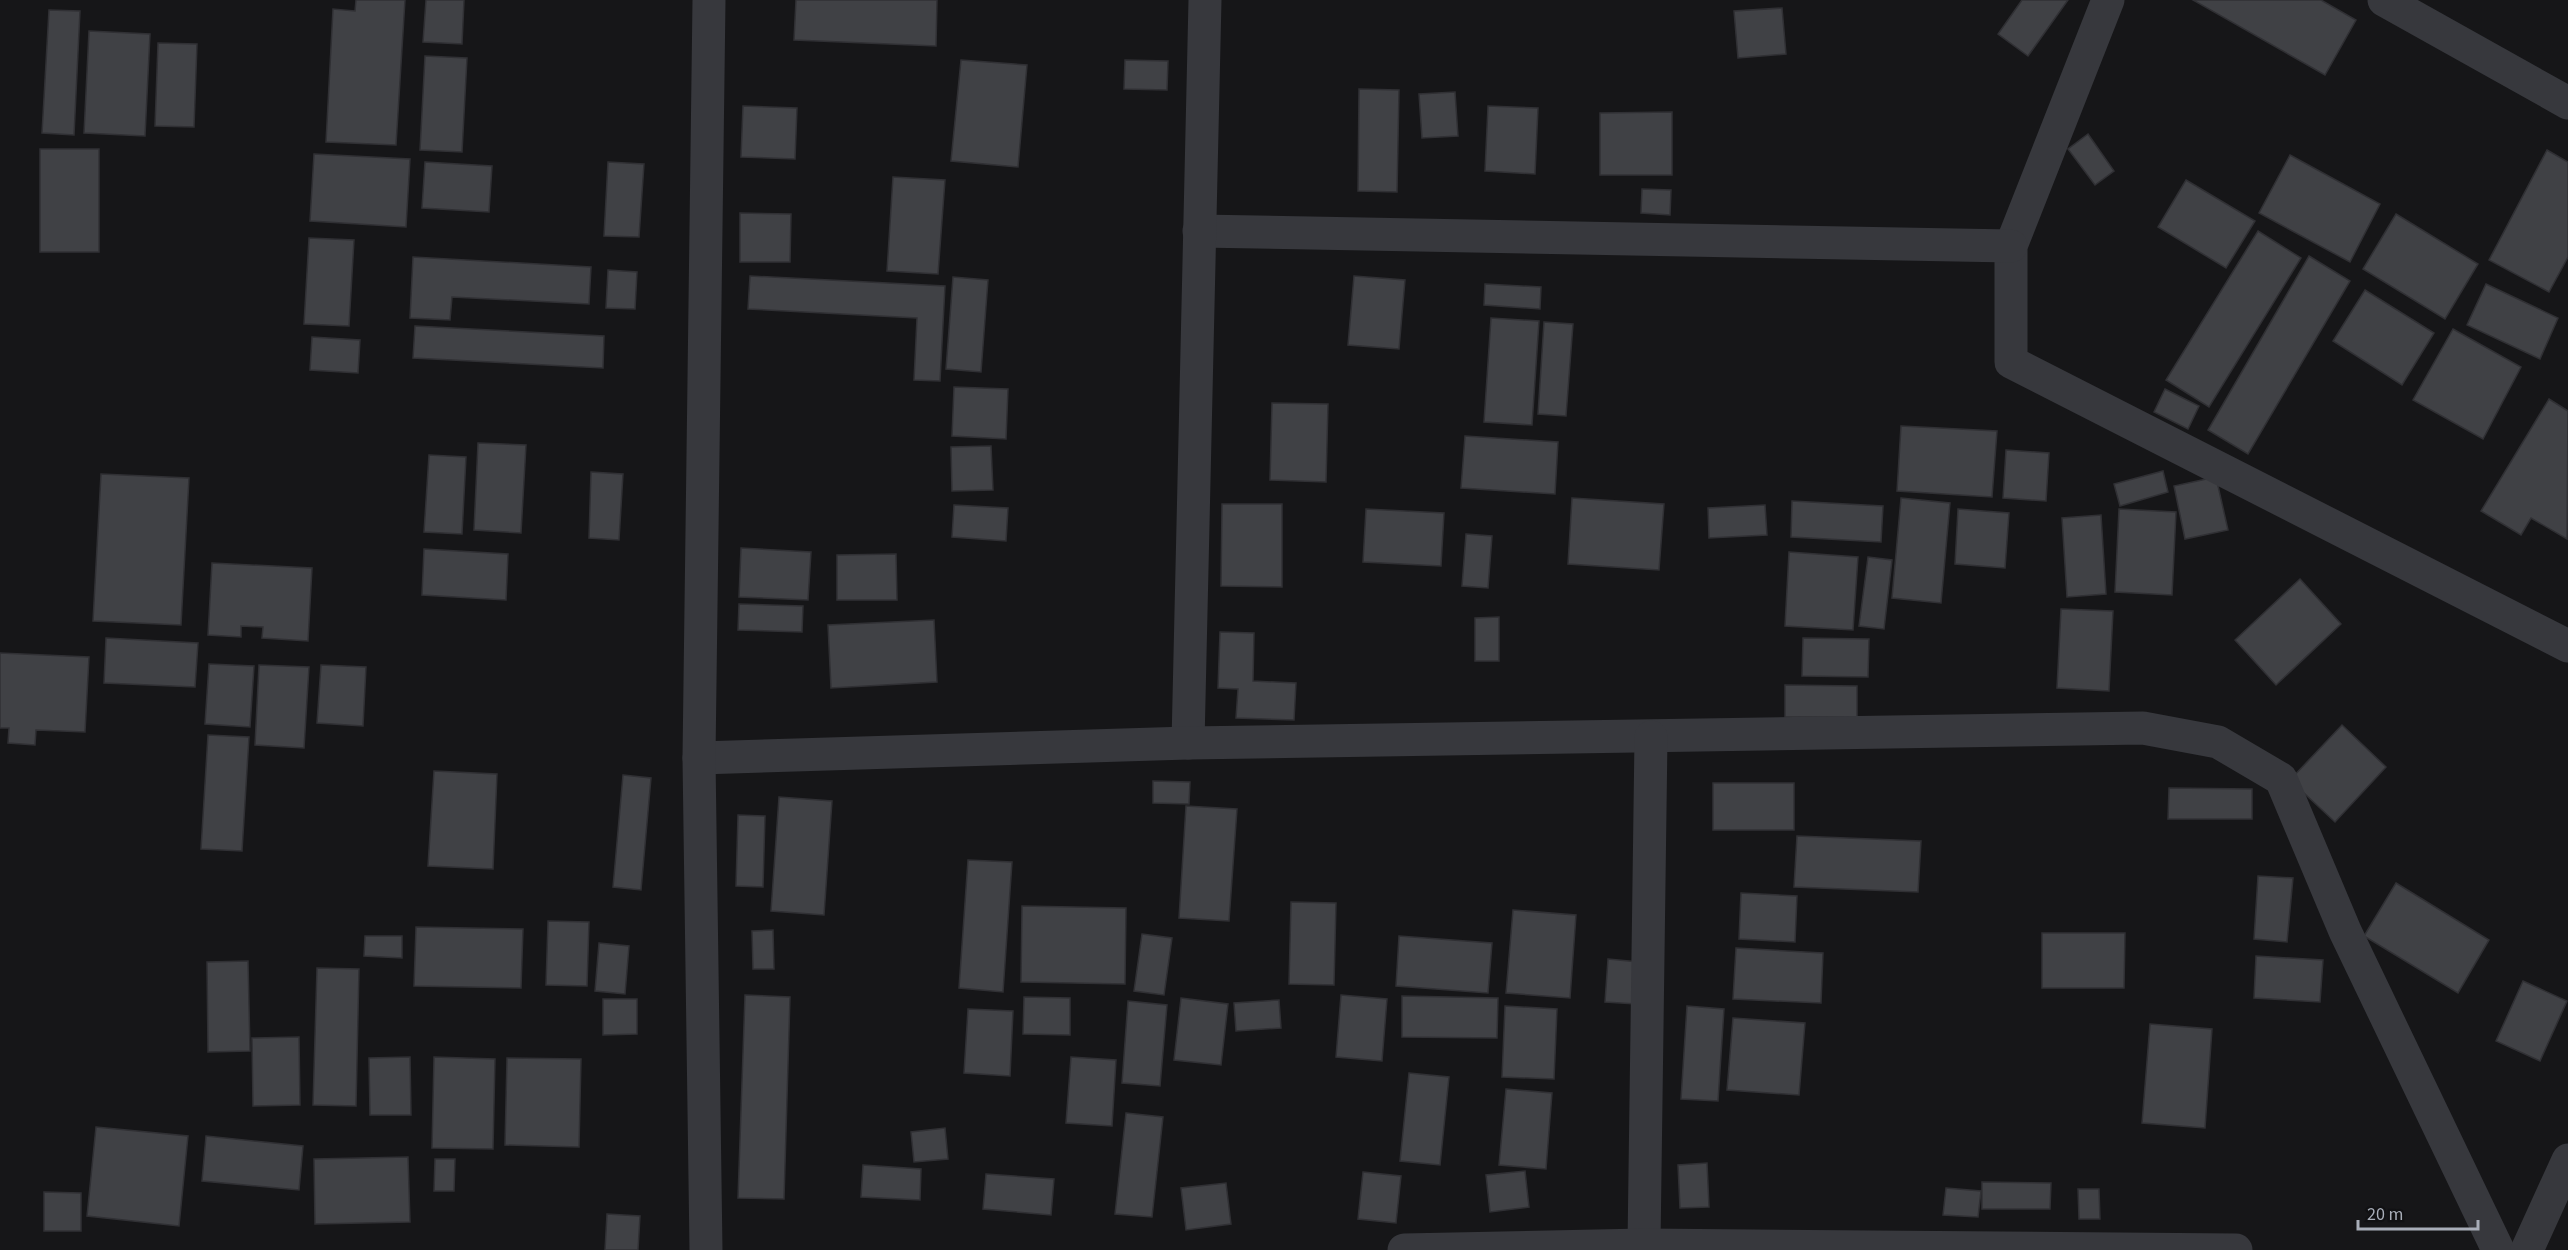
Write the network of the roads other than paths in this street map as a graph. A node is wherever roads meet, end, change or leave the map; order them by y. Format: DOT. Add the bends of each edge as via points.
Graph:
graph roads {
  1 [pos="709,0"];
  2 [pos="1205,0"];
  3 [pos="2108,0"];
  4 [pos="2384,0"];
  5 [pos="2568,103"];
  6 [pos="1199,231"];
  7 [pos="2011,246"];
  8 [pos="2568,646"];
  9 [pos="1651,736"];
  10 [pos="1188,743"];
  11 [pos="699,758"];
  12 [pos="2568,1160"];
  13 [pos="1644,1245"];
  14 [pos="2197,1249"];
  15 [pos="706,1250"];
  16 [pos="1404,1250"];
  17 [pos="2236,1250"];
  18 [pos="2498,1250"];
  19 [pos="2527,1250"];
  1 -- 11 [label="street"];
  2 -- 6 [label="street"];
  3 -- 7 [label="street"];
  4 -- 5 [label="street"];
  6 -- 7 [label="street"];
  6 -- 10 [label="street"];
  7 -- 8 [label="street" via="2011,362"];
  9 -- 10 [label="street"];
  9 -- 13 [label="street"];
  9 -- 18 [label="street" via="2143,728 2218,742 2281,779 2345,930"];
  10 -- 11 [label="street"];
  11 -- 15 [label="street"];
  12 -- 19 [label="street"];
  13 -- 14 [label="street"];
  13 -- 16 [label="street"];
  14 -- 17 [label="street"];
}
